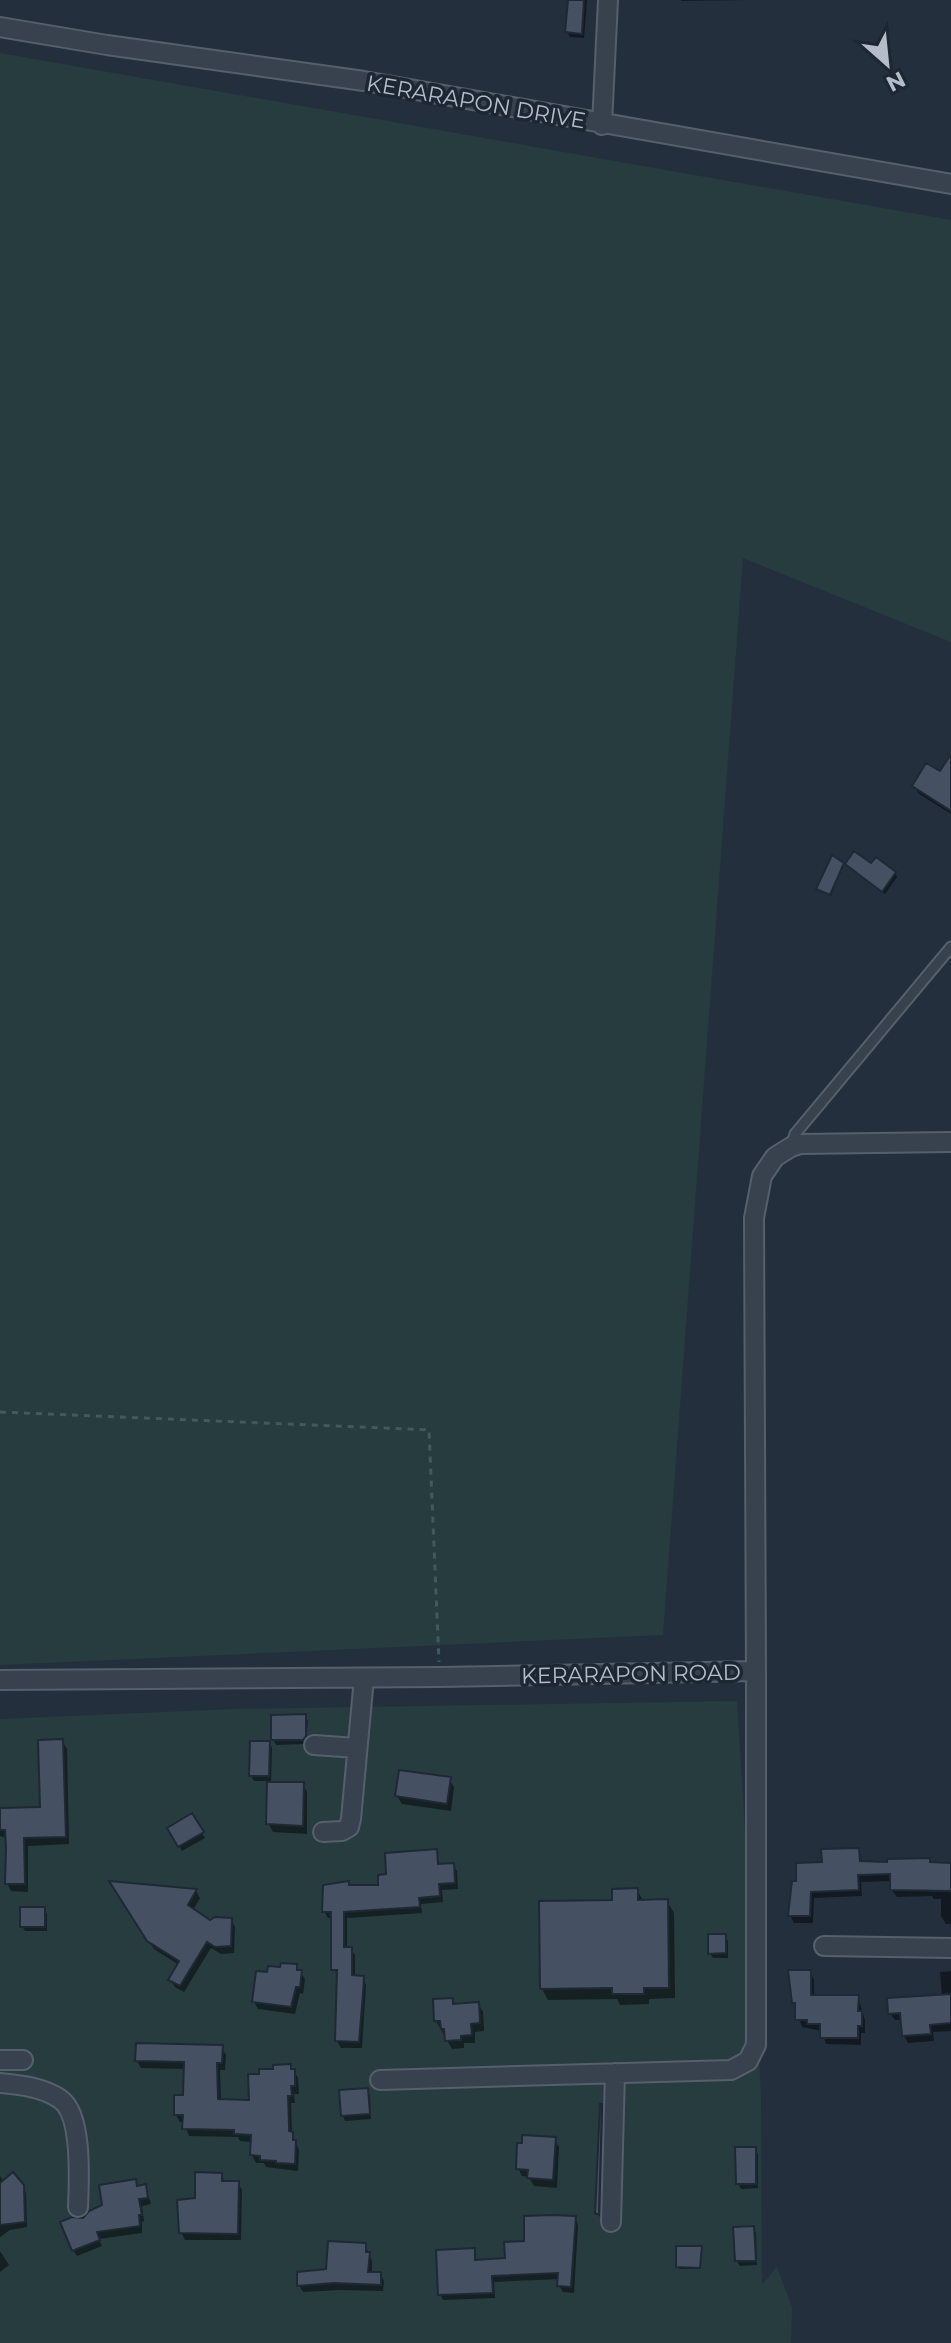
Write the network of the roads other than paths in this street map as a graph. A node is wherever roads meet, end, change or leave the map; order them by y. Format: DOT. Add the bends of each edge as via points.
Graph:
graph roads {
  1 [pos="608,0"];
  2 [pos="0,27"];
  3 [pos="602,125"];
  4 [pos="951,184"];
  5 [pos="951,947"];
  6 [pos="951,1142"];
  7 [pos="791,1147"];
  8 [pos="756,1671"];
  9 [pos="364,1678"];
  10 [pos="0,1680"];
  11 [pos="314,1745"];
  12 [pos="357,1748"];
  13 [pos="323,1832"];
  14 [pos="824,1946"];
  15 [pos="951,1948"];
  16 [pos="0,2060"];
  17 [pos="23,2060"];
  18 [pos="615,2073"];
  19 [pos="380,2080"];
  20 [pos="0,2083"];
  21 [pos="78,2207"];
  22 [pos="611,2222"];
  1 -- 3 [label="street"];
  2 -- 3 [label="street, KERARAPON DRIVE" via="364,81"];
  3 -- 4 [label="street, KERARAPON DRIVE"];
  5 -- 7 [label="lane" via="795,1134"];
  6 -- 7 [label="street"];
  7 -- 8 [label="street, KERARAPON ROAD" via="775,1157 762,1176 754,1218"];
  8 -- 9 [label="street, KERARAPON ROAD"];
  8 -- 18 [label="street" via="754,2051 731,2070"];
  9 -- 10 [label="street, KERARAPON ROAD"];
  9 -- 12 [label="street"];
  11 -- 12 [label="street"];
  12 -- 13 [label="street" via="349,1827"];
  14 -- 15 [label="street"];
  16 -- 17 [label="street"];
  18 -- 19 [label="street"];
  18 -- 22 [label="street"];
  20 -- 21 [label="street" via="43,2091 69,2108 78,2153"];
}
